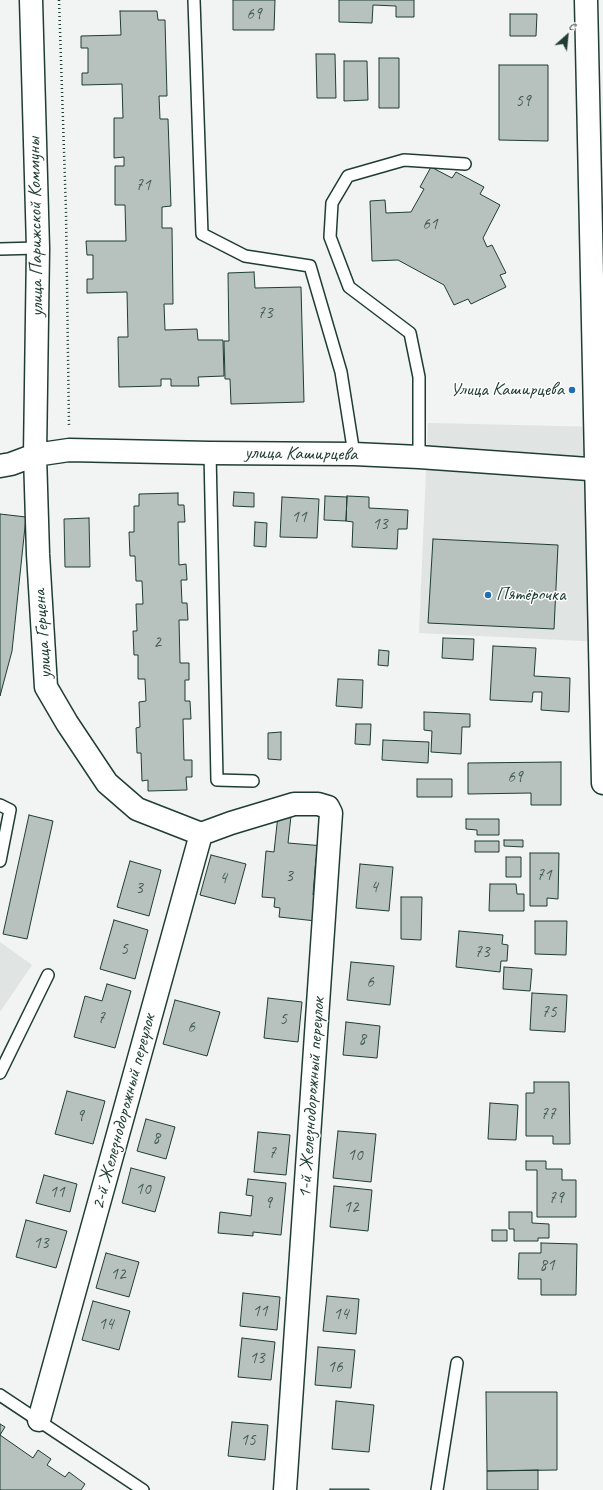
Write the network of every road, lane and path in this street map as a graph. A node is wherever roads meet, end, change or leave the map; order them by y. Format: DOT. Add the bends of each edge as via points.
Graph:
graph roads {
  1 [pos="31,0"];
  2 [pos="60,0"];
  3 [pos="194,0"];
  4 [pos="586,0"];
  5 [pos="465,164"];
  6 [pos="38,248"];
  7 [pos="0,250"];
  8 [pos="69,450"];
  9 [pos="210,453"];
  10 [pos="354,454"];
  11 [pos="35,455"];
  12 [pos="419,457"];
  13 [pos="0,466"];
  14 [pos="600,469"];
  15 [pos="254,780"];
  16 [pos="603,783"];
  17 [pos="0,805"];
  18 [pos="201,834"];
  19 [pos="0,861"];
  20 [pos="48,975"];
  21 [pos="0,1073"];
  22 [pos="457,1363"];
  23 [pos="0,1395"];
  24 [pos="40,1420"];
  25 [pos="143,1490"];
  26 [pos="285,1490"];
  27 [pos="437,1490"];
  1 -- 6 [label="street, улица Парижской Коммуны"];
  2 -- 8 [label="path"];
  3 -- 10 [label="lane" via="202,234 245,256 310,266 342,372"];
  4 -- 14 [label="street"];
  5 -- 12 [label="lane" via="404,160 348,176 332,203 330,237 349,287 410,333 419,377"];
  6 -- 7 [label="lane"];
  6 -- 11 [label="street, улица Парижской Коммуны"];
  8 -- 9 [label="street, улица Каширцева"];
  8 -- 11 [label="street, улица Каширцева"];
  9 -- 10 [label="street, улица Каширцева"];
  9 -- 15 [label="lane" via="217,780"];
  10 -- 12 [label="street, улица Каширцева"];
  11 -- 13 [label="street, улица Каширцева"];
  11 -- 18 [label="street, улица Герцена" via="46,687 107,783 138,809"];
  12 -- 14 [label="street, улица Каширцева"];
  14 -- 16 [label="street"];
  17 -- 19 [label="lane" via="10,810"];
  18 -- 24 [label="street, 2-й Железнодорожный переулок"];
  18 -- 26 [label="street, 1-й Железнодорожный переулок" via="294,804 318,804 328,807 331,813"];
  20 -- 21 [label="lane"];
  22 -- 27 [label="lane"];
  23 -- 24 [label="lane"];
  24 -- 25 [label="lane"];
}
